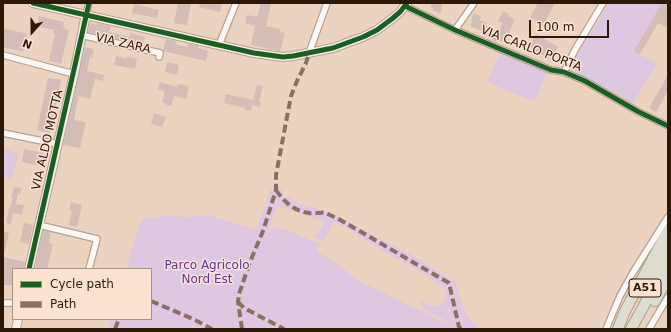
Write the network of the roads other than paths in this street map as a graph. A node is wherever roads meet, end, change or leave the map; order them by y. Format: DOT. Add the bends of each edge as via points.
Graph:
graph roads {
  1 [pos="33,3"];
  2 [pos="89,3"];
  3 [pos="236,3"];
  4 [pos="326,3"];
  5 [pos="474,3"];
  6 [pos="604,3"];
  7 [pos="406,4"];
  8 [pos="86,14"];
  9 [pos="455,30"];
  10 [pos="81,35"];
  11 [pos="219,45"];
  12 [pos="309,53"];
  13 [pos="3,55"];
  14 [pos="159,57"];
  15 [pos="564,72"];
  16 [pos="74,74"];
  17 [pos="668,126"];
  18 [pos="3,133"];
  19 [pos="57,144"];
  20 [pos="668,217"];
  21 [pos="39,225"];
  22 [pos="668,230"];
  23 [pos="668,246"];
  24 [pos="668,262"];
  25 [pos="29,268"];
  26 [pos="88,268"];
  27 [pos="668,277"];
  28 [pos="668,297"];
  29 [pos="606,329"];
  30 [pos="618,329"];
  31 [pos="622,329"];
  32 [pos="631,329"];
  33 [pos="636,329"];
  34 [pos="649,329"];
  1 -- 8 [label="street"];
  2 -- 8 [label="street"];
  3 -- 11 [label="street"];
  4 -- 12 [label="street"];
  5 -- 9 [label="street"];
  6 -- 15 [label="street"];
  7 -- 9 [label="street, VIA CARLO PORTA"];
  7 -- 12 [label="street" via="386,24 371,33 333,48"];
  8 -- 10 [label="street, VIA ALDO MOTTA"];
  8 -- 11 [label="street"];
  9 -- 15 [label="street, VIA CARLO PORTA" via="551,70"];
  10 -- 14 [label="street, VIA ZARA" via="160,53"];
  10 -- 16 [label="street, VIA ALDO MOTTA"];
  11 -- 12 [label="street" via="283,57"];
  13 -- 16 [label="street"];
  15 -- 17 [label="street, VIA CARLO PORTA"];
  16 -- 19 [label="street, VIA ALDO MOTTA"];
  18 -- 19 [label="street"];
  19 -- 21 [label="street, VIA ALDO MOTTA"];
  20 -- 29 [label="street" via="632,274"];
  21 -- 25 [label="street, VIA ALDO MOTTA"];
  21 -- 26 [label="street" via="97,239"];
  22 -- 30 [label="highway"];
  23 -- 31 [label="highway, A51"];
  24 -- 32 [label="highway, A51"];
  27 -- 33 [label="highway"];
  28 -- 34 [label="street"];
}
